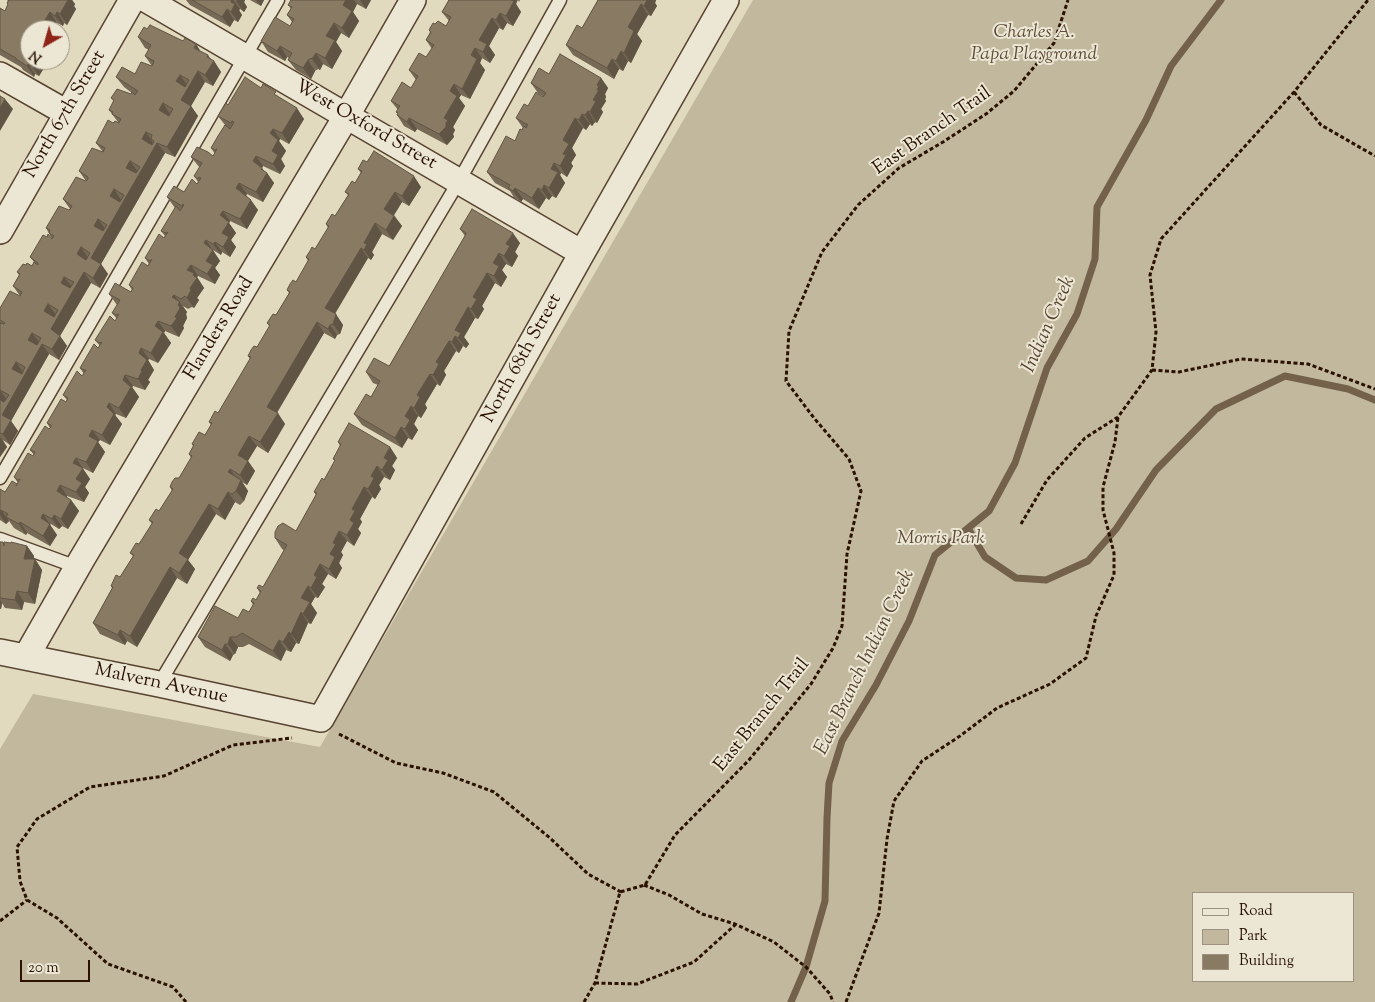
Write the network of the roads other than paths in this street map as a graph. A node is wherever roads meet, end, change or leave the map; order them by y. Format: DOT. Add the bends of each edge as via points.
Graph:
graph roads {
  1 [pos="132,0"];
  2 [pos="147,0"];
  3 [pos="278,0"];
  4 [pos="413,0"];
  5 [pos="560,0"];
  6 [pos="726,0"];
  7 [pos="245,56"];
  8 [pos="0,75"];
  9 [pos="67,113"];
  10 [pos="347,115"];
  11 [pos="459,181"];
  12 [pos="0,231"];
  13 [pos="582,253"];
  14 [pos="0,478"];
  15 [pos="0,539"];
  16 [pos="77,567"];
  17 [pos="0,652"];
  18 [pos="26,657"];
  19 [pos="159,684"];
  20 [pos="328,725"];
  1 -- 9 [label="street, North 67th Street"];
  2 -- 7 [label="street, West Oxford Street"];
  3 -- 7 [label="lane"];
  4 -- 10 [label="street, Flanders Road"];
  5 -- 11 [label="lane"];
  6 -- 13 [label="street, North 68th Street"];
  7 -- 10 [label="street, West Oxford Street"];
  7 -- 14 [label="lane"];
  8 -- 9 [label="street"];
  9 -- 12 [label="street, North 67th Street"];
  10 -- 11 [label="street, West Oxford Street"];
  10 -- 16 [label="street, Flanders Road"];
  11 -- 13 [label="street, West Oxford Street"];
  11 -- 19 [label="lane"];
  13 -- 20 [label="street, North 68th Street"];
  15 -- 16 [label="lane"];
  16 -- 18 [label="street, Flanders Road"];
  17 -- 18 [label="street, Malvern Avenue"];
  18 -- 19 [label="street, Malvern Avenue"];
  19 -- 20 [label="street, Malvern Avenue"];
}
